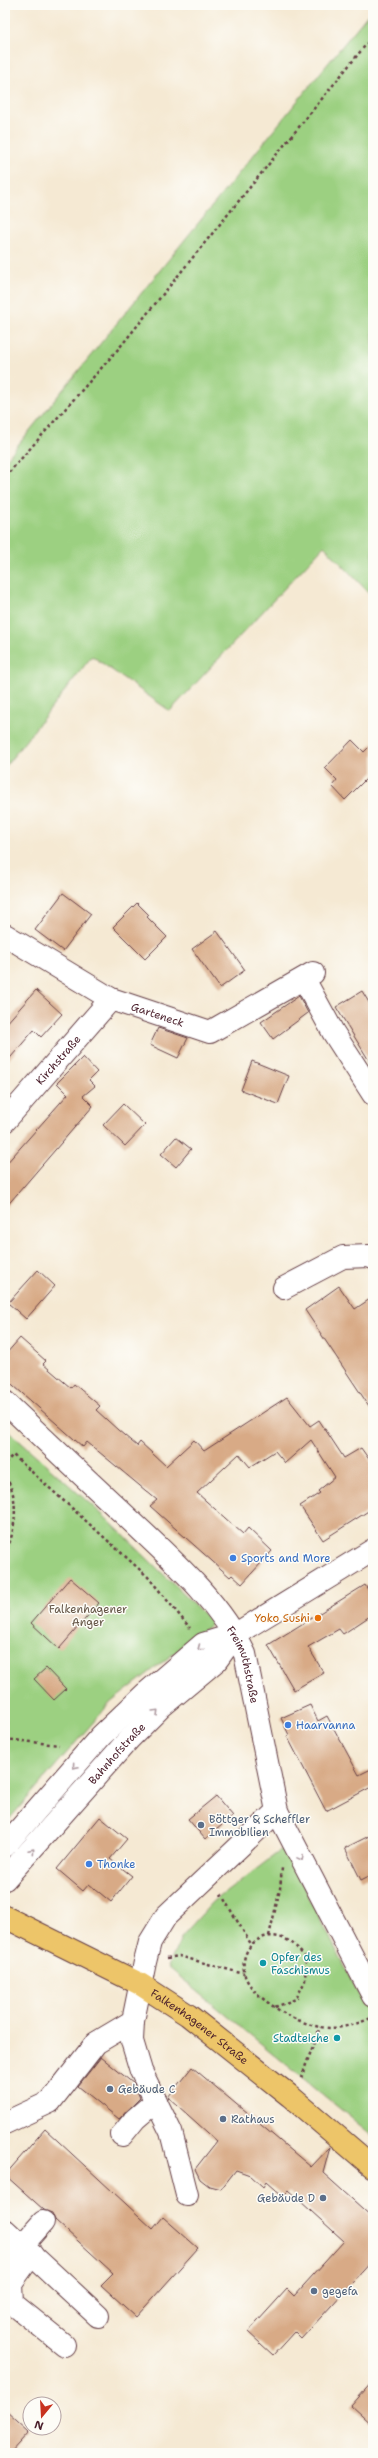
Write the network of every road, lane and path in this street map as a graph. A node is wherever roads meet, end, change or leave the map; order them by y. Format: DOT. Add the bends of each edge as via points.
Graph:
graph roads {
  1 [pos="373,36"];
  2 [pos="5,477"];
  3 [pos="5,934"];
  4 [pos="111,999"];
  5 [pos="373,1094"];
  6 [pos="5,1121"];
  7 [pos="373,1258"];
  8 [pos="284,1288"];
  9 [pos="5,1402"];
  10 [pos="5,1463"];
  11 [pos="5,1477"];
  12 [pos="373,1550"];
  13 [pos="5,1552"];
  14 [pos="195,1634"];
  15 [pos="236,1634"];
  16 [pos="5,1739"];
  17 [pos="59,1745"];
  18 [pos="277,1811"];
  19 [pos="5,1846"];
  20 [pos="282,1867"];
  21 [pos="209,1875"];
  22 [pos="5,1879"];
  23 [pos="5,1917"];
  24 [pos="269,1936"];
  25 [pos="251,1944"];
  26 [pos="145,1962"];
  27 [pos="244,1974"];
  28 [pos="140,1984"];
  29 [pos="373,1996"];
  30 [pos="275,2007"];
  31 [pos="373,2017"];
  32 [pos="133,2021"];
  33 [pos="320,2028"];
  34 [pos="299,2082"];
  35 [pos="156,2101"];
  36 [pos="5,2123"];
  37 [pos="122,2135"];
  38 [pos="373,2167"];
  39 [pos="187,2195"];
  40 [pos="43,2222"];
  41 [pos="5,2230"];
  42 [pos="27,2250"];
  43 [pos="5,2265"];
  44 [pos="98,2316"];
  45 [pos="64,2345"];
  1 -- 2 [label="path" via="120,347"];
  3 -- 4 [label="street, Garteneck"];
  4 -- 5 [label="street, Garteneck" via="210,1032 308,976 333,1032"];
  4 -- 6 [label="street, Kirchstraße"];
  7 -- 8 [label="street" via="343,1257"];
  9 -- 15 [label="street, Freimuthstraße" via="152,1541 222,1614"];
  10 -- 14 [label="path" via="13,1455 94,1527 148,1577"];
  11 -- 13 [label="path" via="10,1483 16,1515"];
  12 -- 15 [label="street, Bahnhofstraße"];
  15 -- 18 [label="street, Freimuthstraße" via="245,1654"];
  15 -- 19 [label="street, Bahnhofstraße, one-way" via="203,1644 146,1694 101,1736"];
  22 -- 15 [label="street, Bahnhofstraße, one-way" via="129,1739 162,1706 216,1661"];
  16 -- 17 [label="path"];
  18 -- 21 [label="street"];
  18 -- 29 [label="street, Freimuthstraße, one-way"];
  20 -- 24 [label="path" via="280,1889"];
  21 -- 25 [label="path"];
  21 -- 26 [label="street" via="166,1916 150,1942"];
  23 -- 28 [label="main road, Falkenhagener Straße"];
  24 -- 25 [label="path"];
  24 -- 30 [label="path" via="289,1941 306,1958 306,1981 296,1999"];
  25 -- 27 [label="path" via="244,1956"];
  26 -- 27 [label="path" via="179,1956"];
  26 -- 28 [label="street"];
  27 -- 30 [label="path" via="260,1997"];
  28 -- 32 [label="street"];
  28 -- 38 [label="main road, Falkenhagener Straße" via="188,2015 290,2096"];
  30 -- 33 [label="path" via="293,2019"];
  31 -- 33 [label="path" via="353,2026"];
  32 -- 35 [label="street" via="132,2041 140,2071"];
  32 -- 36 [label="street" via="96,2043 50,2102"];
  33 -- 34 [label="path"];
  35 -- 37 [label="street" via="135,2118"];
  35 -- 39 [label="street" via="171,2132"];
  40 -- 42 [label="street"];
  41 -- 42 [label="street"];
  42 -- 43 [label="street"];
  42 -- 44 [label="street"];
  42 -- 45 [label="street" via="12,2283 12,2303"];
}
